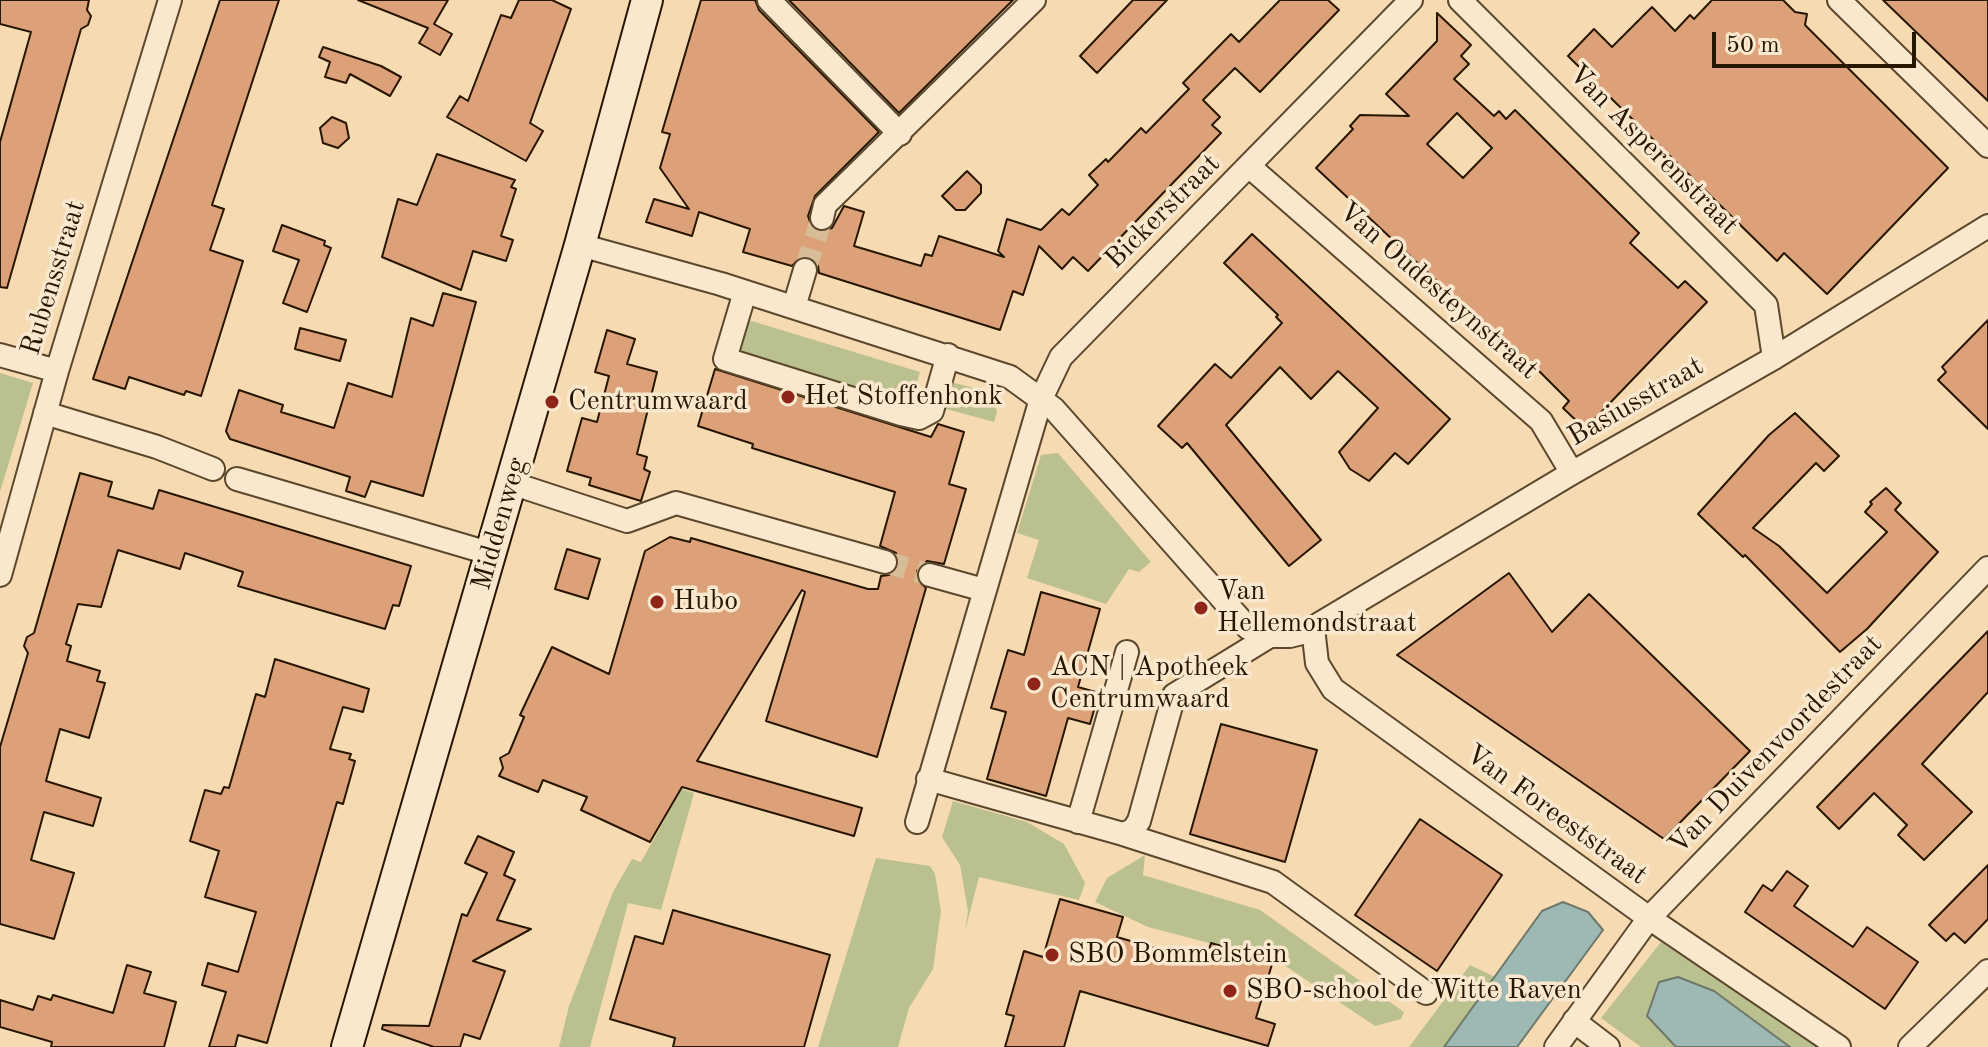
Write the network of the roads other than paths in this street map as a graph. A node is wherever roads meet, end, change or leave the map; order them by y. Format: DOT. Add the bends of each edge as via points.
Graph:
graph roads {
  1 [pos="170,0"];
  2 [pos="647,0"];
  3 [pos="769,0"];
  4 [pos="1034,0"];
  5 [pos="1411,0"];
  6 [pos="1460,0"];
  7 [pos="1839,0"];
  8 [pos="900,134"];
  9 [pos="1988,146"];
  10 [pos="1250,167"];
  11 [pos="822,218"];
  12 [pos="1988,226"];
  13 [pos="580,245"];
  14 [pos="805,270"];
  15 [pos="745,292"];
  16 [pos="794,307"];
  17 [pos="0,355"];
  18 [pos="948,355"];
  19 [pos="1774,358"];
  20 [pos="57,371"];
  21 [pos="1041,399"];
  22 [pos="45,413"];
  23 [pos="213,469"];
  24 [pos="1572,473"];
  25 [pos="237,479"];
  26 [pos="511,483"];
  27 [pos="492,554"];
  28 [pos="885,562"];
  29 [pos="1988,568"];
  30 [pos="0,575"];
  31 [pos="930,575"];
  32 [pos="984,590"];
  33 [pos="1313,628"];
  34 [pos="1270,636"];
  35 [pos="1127,652"];
  36 [pos="928,779"];
  37 [pos="917,822"];
  38 [pos="1078,822"];
  39 [pos="1123,834"];
  40 [pos="1649,918"];
  41 [pos="1988,971"];
  42 [pos="1426,993"];
  43 [pos="1574,1021"];
  44 [pos="347,1047"];
  45 [pos="1556,1047"];
  46 [pos="1608,1047"];
  47 [pos="1839,1047"];
  48 [pos="1910,1047"];
  1 -- 20 [label="street, Rubensstraat"];
  2 -- 13 [label="street, Middenweg"];
  3 -- 8 [label="street"];
  4 -- 8 [label="street"];
  5 -- 10 [label="street, Bickerstraat"];
  6 -- 19 [label="street, Van Asperenstraat" via="1766,305"];
  7 -- 9 [label="street"];
  8 -- 11 [label="street" via="825,205"];
  10 -- 21 [label="street, Bickerstraat" via="1061,357"];
  10 -- 24 [label="street, Van Oudesteynstraat" via="1541,421"];
  12 -- 19 [label="street, Basiusstraat"];
  13 -- 15 [label="street"];
  13 -- 26 [label="street, Middenweg"];
  14 -- 16 [label="street"];
  15 -- 16 [label="street"];
  15 -- 18 [label="street" via="725,359 901,414 919,418 932,411"];
  16 -- 18 [label="street"];
  17 -- 20 [label="street"];
  18 -- 21 [label="street" via="1010,377"];
  19 -- 24 [label="street, Basiusstraat"];
  20 -- 22 [label="street, Rubensstraat"];
  21 -- 32 [label="street, Bickerstraat"];
  21 -- 34 [label="street" via="1084,440 1248,628"];
  22 -- 23 [label="street"];
  22 -- 30 [label="street, Rubensstraat"];
  24 -- 33 [label="street, Basiusstraat"];
  25 -- 27 [label="street"];
  26 -- 27 [label="street, Middenweg"];
  26 -- 28 [label="street" via="627,521 676,503"];
  27 -- 44 [label="street, Middenweg"];
  29 -- 40 [label="street, Van Duivenvoordestraat"];
  31 -- 32 [label="street"];
  32 -- 36 [label="street, Bickerstraat"];
  33 -- 34 [label="street"];
  33 -- 40 [label="street, Van Foreeststraat" via="1317,663 1333,689"];
  34 -- 39 [label="street" via="1174,695 1139,821"];
  35 -- 38 [label="street"];
  36 -- 37 [label="street, Bickerstraat"];
  36 -- 38 [label="street"];
  38 -- 39 [label="street"];
  39 -- 42 [label="street" via="1273,882"];
  40 -- 43 [label="street, Van Duivenvoordestraat"];
  40 -- 47 [label="street, Van Foreeststraat"];
  41 -- 48 [label="street"];
  43 -- 45 [label="street, Van Duivenvoordestraat"];
  43 -- 46 [label="street"];
}
